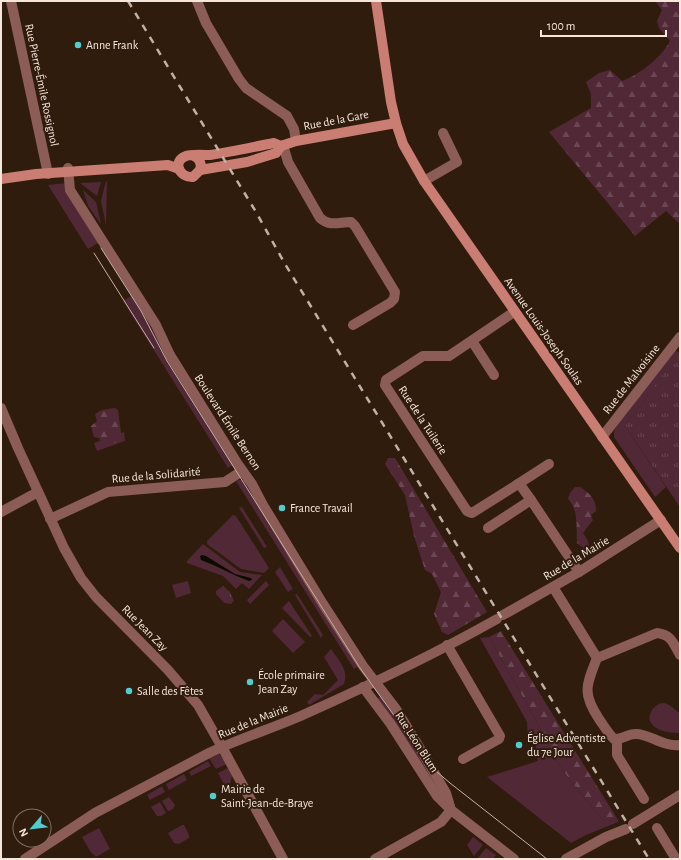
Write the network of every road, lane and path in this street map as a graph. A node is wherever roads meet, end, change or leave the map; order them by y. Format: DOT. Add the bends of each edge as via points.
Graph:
graph roads {
  1 [pos="11,1"];
  2 [pos="197,1"];
  3 [pos="376,1"];
  4 [pos="396,123"];
  5 [pos="443,133"];
  6 [pos="296,141"];
  7 [pos="282,146"];
  8 [pos="194,156"];
  9 [pos="179,165"];
  10 [pos="68,170"];
  11 [pos="200,170"];
  12 [pos="48,171"];
  13 [pos="1,174"];
  14 [pos="1,179"];
  15 [pos="424,181"];
  16 [pos="514,312"];
  17 [pos="353,325"];
  18 [pos="680,337"];
  19 [pos="472,341"];
  20 [pos="494,375"];
  21 [pos="1,408"];
  22 [pos="602,437"];
  23 [pos="549,464"];
  24 [pos="242,471"];
  25 [pos="518,484"];
  26 [pos="38,492"];
  27 [pos="531,500"];
  28 [pos="1,512"];
  29 [pos="50,519"];
  30 [pos="661,520"];
  31 [pos="488,528"];
  32 [pos="680,548"];
  33 [pos="579,572"];
  34 [pos="553,587"];
  35 [pos="447,645"];
  36 [pos="680,655"];
  37 [pos="597,658"];
  38 [pos="376,682"];
  39 [pos="363,688"];
  40 [pos="617,740"];
  41 [pos="680,746"];
  42 [pos="222,747"];
  43 [pos="463,759"];
  44 [pos="680,795"];
  45 [pos="644,799"];
  46 [pos="451,810"];
  47 [pos="657,828"];
  48 [pos="25,859"];
  49 [pos="283,859"];
  50 [pos="375,859"];
  51 [pos="514,859"];
  52 [pos="566,859"];
  53 [pos="676,859"];
  1 -- 12 [label="street, Rue Pierre-Émile Rossignol"];
  2 -- 6 [label="street" via="206,23 239,79 246,88 287,116 294,129"];
  3 -- 4 [label="main road, Avenue Louis-Joseph Soulas"];
  4 -- 6 [label="main road, Rue de la Gare"];
  4 -- 15 [label="main road, Avenue Louis-Joseph Soulas" via="406,150"];
  5 -- 15 [label="street" via="457,162"];
  6 -- 7 [label="main road, Rue de la Gare"];
  7 -- 8 [label="main road, Rue de la Gare" via="274,144"];
  7 -- 11 [label="main road, Rue de la Gare" via="276,153 247,162"];
  7 -- 17 [label="street" via="288,162 320,218 332,224 351,222 395,292 390,303"];
  8 -- 9 [label="main road, Rue de la Gare" via="187,155 181,159"];
  8 -- 11 [label="main road" via="199,160"];
  9 -- 10 [label="main road, Rue de la Gare"];
  9 -- 11 [label="main road, Rue de la Gare" via="183,175 189,177 195,176"];
  10 -- 12 [label="main road, Rue de la Gare"];
  10 -- 24 [label="street, Boulevard Émile Bernon" via="70,190 156,325 170,355"];
  12 -- 13 [label="main road, Rue de la Gare"];
  12 -- 14 [label="main road, Rue de la Gare"];
  15 -- 16 [label="main road, Avenue Louis-Joseph Soulas"];
  16 -- 19 [label="street, Rue de la Tuilerie"];
  16 -- 22 [label="main road, Avenue Louis-Joseph Soulas"];
  18 -- 22 [label="street, Rue de Malvoisine"];
  19 -- 20 [label="street"];
  19 -- 25 [label="street, Rue de la Tuilerie" via="449,356 423,356 386,380 385,385 467,511 472,513"];
  21 -- 26 [label="street, Rue Jean Zay"];
  22 -- 30 [label="main road, Avenue Louis-Joseph Soulas"];
  23 -- 25 [label="street"];
  24 -- 29 [label="street, Rue de la Solidarité" via="225,482 108,492"];
  24 -- 38 [label="street, Boulevard Émile Bernon" via="363,666"];
  25 -- 27 [label="street"];
  26 -- 28 [label="street"];
  26 -- 29 [label="street, Rue Jean Zay"];
  27 -- 31 [label="street"];
  27 -- 33 [label="street"];
  29 -- 42 [label="street, Rue Jean Zay" via="64,548 96,597 186,690 198,705"];
  30 -- 32 [label="main road, Avenue Louis-Joseph Soulas"];
  30 -- 33 [label="street, Rue de la Mairie"];
  33 -- 34 [label="street, Rue de la Mairie"];
  34 -- 35 [label="street, Rue de la Mairie"];
  34 -- 37 [label="street"];
  35 -- 38 [label="street, Rue de la Mairie"];
  35 -- 43 [label="street" via="500,736 499,739"];
  36 -- 37 [label="street" via="671,638 657,633"];
  37 -- 40 [label="street" via="588,687 588,701 611,737"];
  38 -- 39 [label="street, Rue de la Mairie"];
  38 -- 46 [label="street, Rue Léon Blum" via="418,744 446,793"];
  39 -- 42 [label="street, Rue de la Mairie"];
  39 -- 46 [label="street, Rue Léon Blum" via="390,723 437,796"];
  40 -- 41 [label="street" via="636,734"];
  40 -- 45 [label="street" via="617,755"];
  42 -- 48 [label="street, Rue de la Mairie" via="95,812"];
  42 -- 49 [label="street, Rue Jean Zay"];
  44 -- 52 [label="street" via="629,826"];
  46 -- 50 [label="street" via="441,822"];
  46 -- 51 [label="street, Rue Léon Blum"];
  47 -- 53 [label="street"];
}
